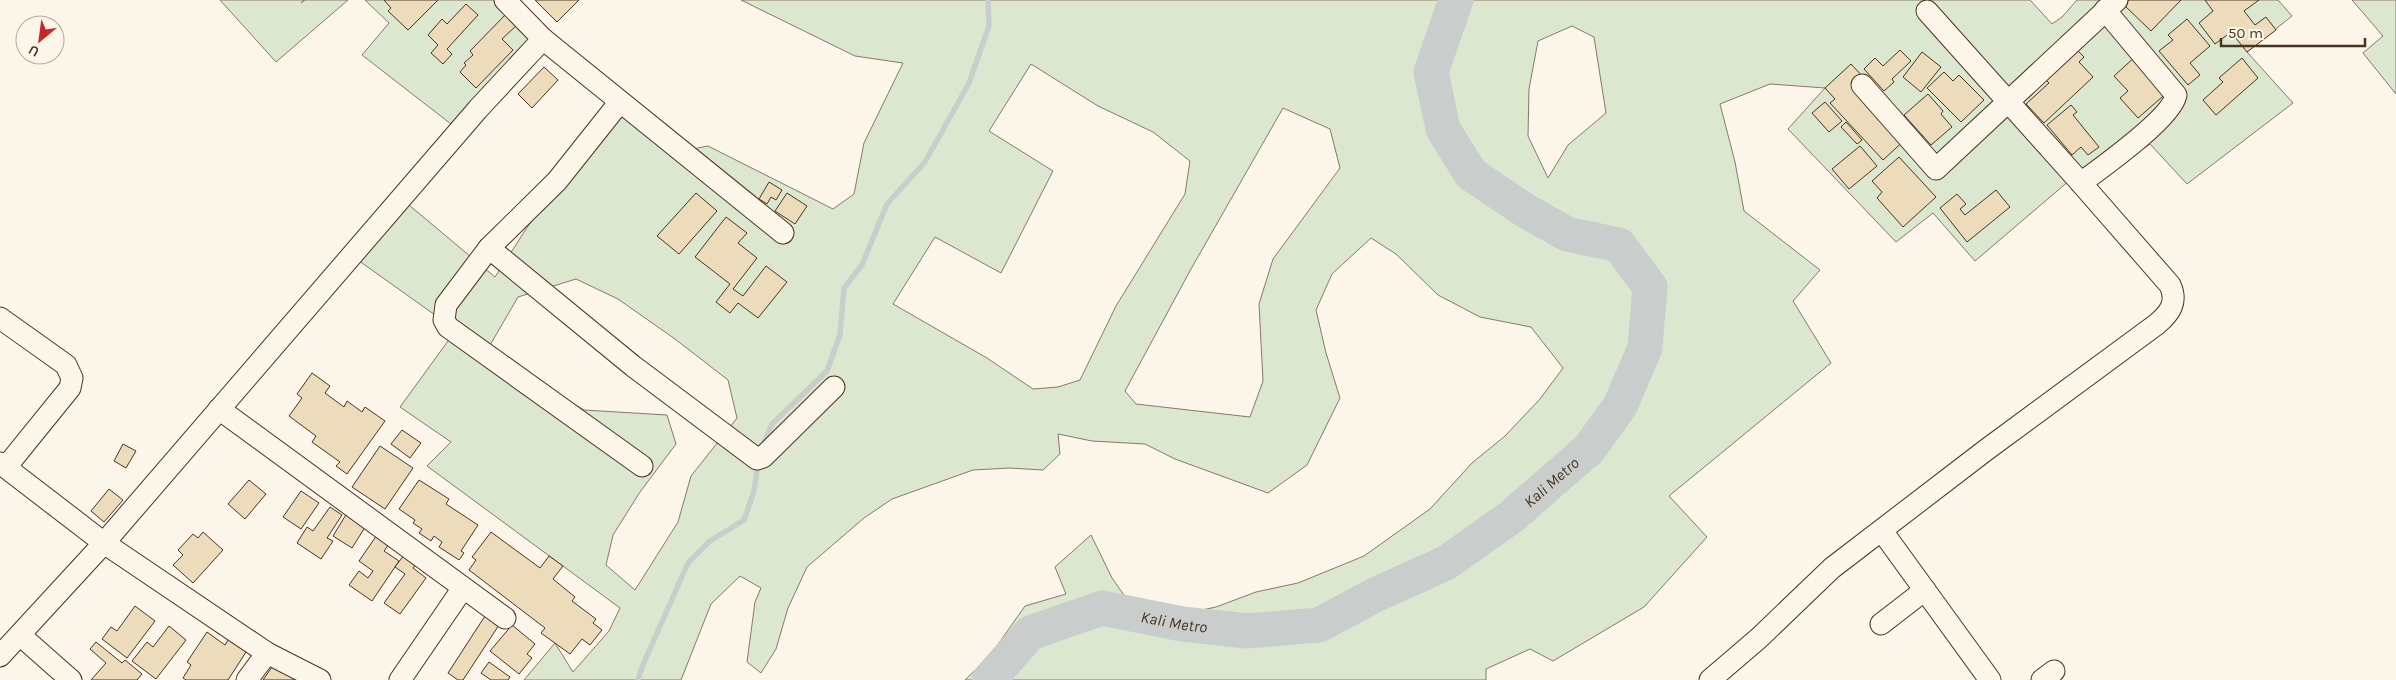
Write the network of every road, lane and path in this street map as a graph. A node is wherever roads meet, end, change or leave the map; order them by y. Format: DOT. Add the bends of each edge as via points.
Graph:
graph roads {
  1 [pos="504,0"];
  2 [pos="2111,5"];
  3 [pos="1927,12"];
  4 [pos="544,40"];
  5 [pos="1862,85"];
  6 [pos="2008,102"];
  7 [pos="619,103"];
  8 [pos="2081,183"];
  9 [pos="783,233"];
  10 [pos="489,248"];
  11 [pos="0,318"];
  12 [pos="834,387"];
  13 [pos="219,409"];
  14 [pos="3,465"];
  15 [pos="642,466"];
  16 [pos="1882,531"];
  17 [pos="104,543"];
  18 [pos="463,588"];
  19 [pos="1924,590"];
  20 [pos="505,618"];
  21 [pos="1882,624"];
  22 [pos="20,635"];
  23 [pos="267,653"];
  24 [pos="0,656"];
  25 [pos="70,680"];
  26 [pos="248,680"];
  27 [pos="320,680"];
  28 [pos="400,680"];
  29 [pos="1710,680"];
  30 [pos="1990,680"];
  1 -- 4 [label="street"];
  2 -- 6 [label="street"];
  2 -- 8 [label="street" via="2176,95 2171,106 2149,129"];
  3 -- 6 [label="street"];
  4 -- 7 [label="street"];
  4 -- 13 [label="street" via="478,109"];
  5 -- 6 [label="street" via="1936,168"];
  6 -- 8 [label="street"];
  7 -- 9 [label="street"];
  7 -- 10 [label="street" via="557,181"];
  8 -- 16 [label="street" via="2170,285 2174,299 2169,311 2157,324"];
  10 -- 12 [label="street" via="633,366 757,459 763,457"];
  10 -- 15 [label="street" via="446,305 444,320 448,326"];
  11 -- 14 [label="street" via="66,365 72,378 70,388"];
  13 -- 17 [label="street"];
  13 -- 18 [label="street"];
  14 -- 17 [label="street"];
  16 -- 19 [label="street"];
  16 -- 29 [label="street" via="1832,568"];
  17 -- 22 [label="street"];
  17 -- 23 [label="street"];
  18 -- 20 [label="street"];
  18 -- 28 [label="street"];
  19 -- 21 [label="street"];
  19 -- 30 [label="street"];
  22 -- 24 [label="street"];
  22 -- 25 [label="street"];
  23 -- 26 [label="street"];
  23 -- 27 [label="street"];
}
